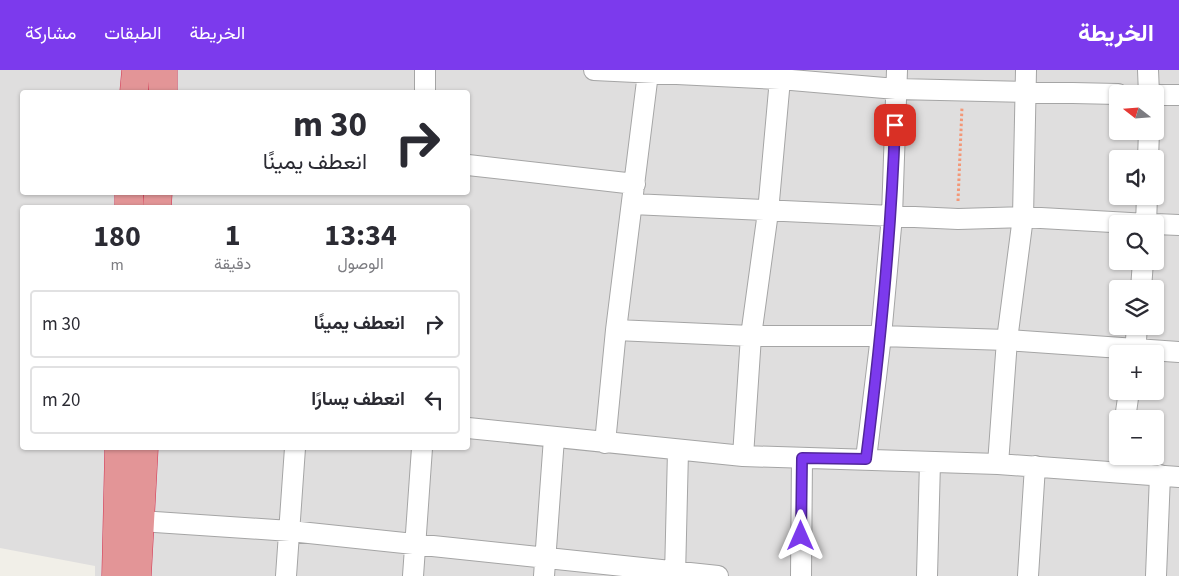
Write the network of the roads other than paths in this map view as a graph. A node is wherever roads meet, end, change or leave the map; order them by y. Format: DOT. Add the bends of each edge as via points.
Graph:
graph roads {
  1 [pos="136,70"];
  2 [pos="163,70"];
  3 [pos="424,70"];
  4 [pos="594,70"];
  5 [pos="1026,70"];
  6 [pos="1148,70"];
  7 [pos="648,73"];
  8 [pos="770,76"];
  9 [pos="897,79"];
  10 [pos="1149,85"];
  11 [pos="134,90"];
  12 [pos="162,90"];
  13 [pos="425,90"];
  14 [pos="1026,92"];
  15 [pos="1109,94"];
  16 [pos="1164,95"];
  17 [pos="1179,95"];
  18 [pos="470,166"];
  19 [pos="635,184"];
  20 [pos="632,204"];
  21 [pos="768,212"];
  22 [pos="892,216"];
  23 [pos="1023,217"];
  24 [pos="1109,222"];
  25 [pos="1164,224"];
  26 [pos="1179,224"];
  27 [pos="616,330"];
  28 [pos="751,336"];
  29 [pos="882,336"];
  30 [pos="1007,340"];
  31 [pos="1109,350"];
  32 [pos="1164,352"];
  33 [pos="1179,352"];
  34 [pos="470,428"];
  35 [pos="554,438"];
  36 [pos="605,443"];
  37 [pos="119,450"];
  38 [pos="144,450"];
  39 [pos="295,450"];
  40 [pos="422,450"];
  41 [pos="678,451"];
  42 [pos="744,456"];
  43 [pos="802,458"];
  44 [pos="866,459"];
  45 [pos="930,462"];
  46 [pos="998,464"];
  47 [pos="1109,464"];
  48 [pos="1123,465"];
  49 [pos="1035,466"];
  50 [pos="1170,476"];
  51 [pos="140,521"];
  52 [pos="290,531"];
  53 [pos="414,545"];
  54 [pos="544,567"];
  55 [pos="675,574"];
  56 [pos="116,576"];
  57 [pos="137,576"];
  58 [pos="286,576"];
  59 [pos="413,576"];
  60 [pos="718,576"];
  61 [pos="801,576"];
  62 [pos="927,576"];
  63 [pos="1028,576"];
  64 [pos="1156,576"];
  1 -- 11 [label="highway"];
  2 -- 12 [label="highway"];
  3 -- 13 [label="street"];
  4 -- 7 [label="street"];
  5 -- 14 [label="street"];
  6 -- 10 [label="street"];
  7 -- 8 [label="street"];
  7 -- 19 [label="street"];
  8 -- 9 [label="street"];
  8 -- 21 [label="street"];
  9 -- 14 [label="street" via="962,91"];
  9 -- 22 [label="street"];
  14 -- 15 [label="street"];
  14 -- 23 [label="street"];
  16 -- 17 [label="street"];
  18 -- 19 [label="street"];
  19 -- 20 [label="street"];
  20 -- 21 [label="street"];
  20 -- 27 [label="street"];
  21 -- 22 [label="street"];
  21 -- 28 [label="street"];
  22 -- 23 [label="street"];
  22 -- 29 [label="street"];
  23 -- 24 [label="street"];
  23 -- 30 [label="street"];
  25 -- 26 [label="street"];
  27 -- 28 [label="street"];
  27 -- 36 [label="street"];
  28 -- 29 [label="street"];
  28 -- 42 [label="street"];
  29 -- 30 [label="street"];
  29 -- 44 [label="street"];
  30 -- 31 [label="street"];
  30 -- 46 [label="street"];
  32 -- 33 [label="street"];
  34 -- 35 [label="street"];
  35 -- 36 [label="street"];
  35 -- 54 [label="street"];
  36 -- 41 [label="street"];
  37 -- 56 [label="highway"];
  38 -- 51 [label="highway"];
  39 -- 52 [label="street"];
  40 -- 53 [label="street"];
  41 -- 42 [label="street"];
  41 -- 55 [label="street"];
  42 -- 43 [label="street"];
  43 -- 44 [label="street"];
  43 -- 61 [label="street"];
  44 -- 45 [label="street"];
  45 -- 46 [label="street"];
  45 -- 62 [label="street"];
  46 -- 49 [label="street"];
  47 -- 49 [label="street"];
  48 -- 50 [label="street"];
  49 -- 63 [label="street"];
  50 -- 64 [label="street"];
  51 -- 52 [label="street"];
  51 -- 57 [label="highway"];
  52 -- 53 [label="street"];
  52 -- 58 [label="street"];
  53 -- 54 [label="street"];
  53 -- 59 [label="street"];
  54 -- 55 [label="street"];
  55 -- 60 [label="street"];
}
